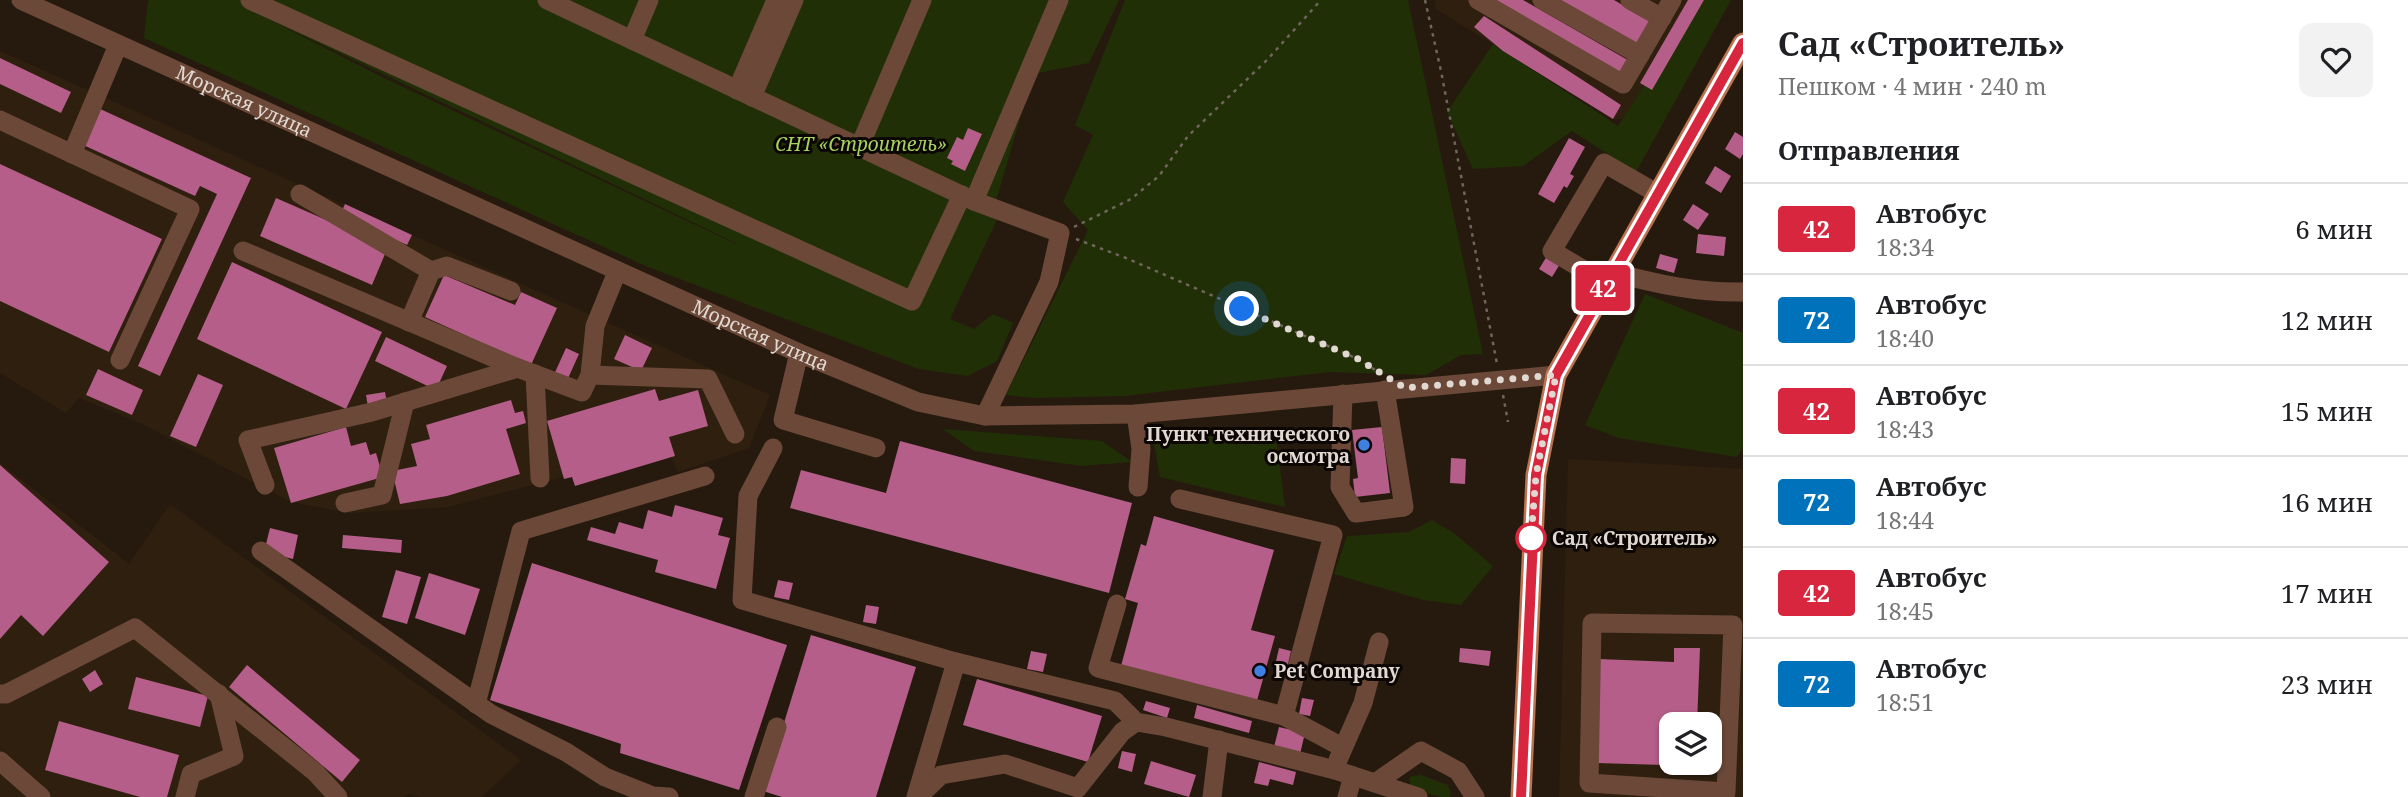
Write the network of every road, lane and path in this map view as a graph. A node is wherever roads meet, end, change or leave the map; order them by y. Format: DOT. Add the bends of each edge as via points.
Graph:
graph roads {
  1 [pos="21,0"];
  2 [pos="250,0"];
  3 [pos="547,0"];
  4 [pos="649,0"];
  5 [pos="776,0"];
  6 [pos="794,0"];
  7 [pos="922,0"];
  8 [pos="1059,0"];
  9 [pos="1321,0"];
  10 [pos="1425,0"];
  11 [pos="1478,0"];
  12 [pos="1542,0"];
  13 [pos="1630,0"];
  14 [pos="1672,0"];
  15 [pos="1662,18"];
  16 [pos="632,40"];
  17 [pos="1743,43"];
  18 [pos="118,45"];
  19 [pos="1640,55"];
  20 [pos="745,93"];
  21 [pos="0,120"];
  22 [pos="859,148"];
  23 [pos="72,154"];
  24 [pos="300,194"];
  25 [pos="1657,194"];
  26 [pos="968,198"];
  27 [pos="1059,233"];
  28 [pos="243,251"];
  29 [pos="431,271"];
  30 [pos="617,272"];
  31 [pos="1609,278"];
  32 [pos="511,290"];
  33 [pos="1743,292"];
  34 [pos="409,322"];
  35 [pos="799,353"];
  36 [pos="120,360"];
  37 [pos="526,371"];
  38 [pos="590,375"];
  39 [pos="1556,375"];
  40 [pos="1500,379"];
  41 [pos="1405,388"];
  42 [pos="1385,390"];
  43 [pos="1343,394"];
  44 [pos="405,402"];
  45 [pos="1136,414"];
  46 [pos="985,416"];
  47 [pos="1508,422"];
  48 [pos="734,434"];
  49 [pos="773,448"];
  50 [pos="876,448"];
  51 [pos="705,476"];
  52 [pos="540,478"];
  53 [pos="265,485"];
  54 [pos="1138,487"];
  55 [pos="1180,499"];
  56 [pos="345,503"];
  57 [pos="261,551"];
  58 [pos="1117,604"];
  59 [pos="1378,642"];
  60 [pos="956,662"];
  61 [pos="0,694"];
  62 [pos="219,694"];
  63 [pos="476,704"];
  64 [pos="1284,716"];
  65 [pos="1136,722"];
  66 [pos="776,727"];
  67 [pos="1219,740"];
  68 [pos="1342,747"];
  69 [pos="0,761"];
  70 [pos="1344,773"];
  71 [pos="1375,783"];
  72 [pos="1075,792"];
  73 [pos="1726,794"];
  74 [pos="41,797"];
  75 [pos="185,797"];
  76 [pos="338,797"];
  77 [pos="669,797"];
  78 [pos="754,797"];
  79 [pos="917,797"];
  80 [pos="1212,797"];
  81 [pos="1347,797"];
  82 [pos="1419,797"];
  83 [pos="1475,797"];
  84 [pos="1521,797"];
  1 -- 18 [label="street, Морская улица"];
  2 -- 26 [label="street" via="912,301"];
  3 -- 16 [label="street"];
  4 -- 16 [label="street"];
  5 -- 20 [label="street"];
  6 -- 20 [label="street"];
  7 -- 22 [label="street"];
  8 -- 26 [label="street"];
  9 -- 27 [label="path" via="1188,136 1159,176 1130,199"];
  10 -- 40 [label="path"];
  11 -- 19 [label="street" via="1623,84"];
  12 -- 19 [label="street"];
  13 -- 15 [label="street"];
  14 -- 15 [label="street"];
  15 -- 19 [label="street"];
  16 -- 20 [label="street"];
  17 -- 25 [label="main road"];
  18 -- 23 [label="street"];
  18 -- 30 [label="street, Морская улица"];
  20 -- 22 [label="street"];
  21 -- 23 [label="street"];
  22 -- 26 [label="street"];
  23 -- 36 [label="street" via="190,209"];
  24 -- 29 [label="street"];
  25 -- 31 [label="main road"];
  25 -- 31 [label="street" via="1604,163 1552,251"];
  26 -- 27 [label="street"];
  27 -- 41 [label="path" via="1358,359"];
  27 -- 46 [label="street" via="1049,282"];
  28 -- 34 [label="street"];
  29 -- 32 [label="street" via="447,266"];
  29 -- 34 [label="street"];
  30 -- 35 [label="street, Морская улица"];
  30 -- 38 [label="street" via="595,326"];
  31 -- 33 [label="street"];
  31 -- 39 [label="main road"];
  34 -- 37 [label="street"];
  35 -- 46 [label="street, Морская улица" via="918,402"];
  35 -- 50 [label="street" via="783,419"];
  37 -- 38 [label="street" via="582,392"];
  37 -- 44 [label="street"];
  37 -- 52 [label="street"];
  38 -- 48 [label="street" via="708,379"];
  39 -- 40 [label="street, Морская улица"];
  39 -- 84 [label="main road" via="1536,475"];
  40 -- 41 [label="street, Морская улица"];
  40 -- 47 [label="path"];
  41 -- 42 [label="street, Морская улица"];
  42 -- 43 [label="street, Морская улица"];
  42 -- 43 [label="street" via="1404,507 1356,513 1340,487"];
  43 -- 45 [label="street, Морская улица"];
  44 -- 53 [label="street" via="248,440"];
  44 -- 56 [label="street" via="382,495"];
  45 -- 46 [label="street, Морская улица"];
  45 -- 54 [label="street" via="1141,449"];
  49 -- 60 [label="street" via="748,496 742,600"];
  51 -- 63 [label="street" via="522,531"];
  55 -- 64 [label="street" via="1334,535"];
  57 -- 63 [label="street"];
  58 -- 64 [label="street" via="1098,668"];
  59 -- 68 [label="street" via="1363,703"];
  60 -- 65 [label="street" via="1115,701"];
  60 -- 79 [label="street"];
  61 -- 62 [label="street" via="135,628"];
  62 -- 75 [label="street" via="234,756 191,774"];
  62 -- 76 [label="street" via="315,772"];
  63 -- 77 [label="street" via="605,777 653,796"];
  64 -- 68 [label="street"];
  65 -- 67 [label="street"];
  65 -- 72 [label="street" via="1122,732"];
  66 -- 78 [label="street"];
  67 -- 70 [label="street"];
  67 -- 80 [label="street"];
  68 -- 70 [label="street"];
  69 -- 74 [label="street"];
  70 -- 71 [label="street"];
  70 -- 81 [label="street"];
  71 -- 82 [label="street"];
  71 -- 83 [label="street" via="1422,751 1458,771"];
  72 -- 79 [label="street" via="1005,764 941,775"];
  73 -- 73 [label="street" via="1589,783 1592,623 1734,625"];
}
